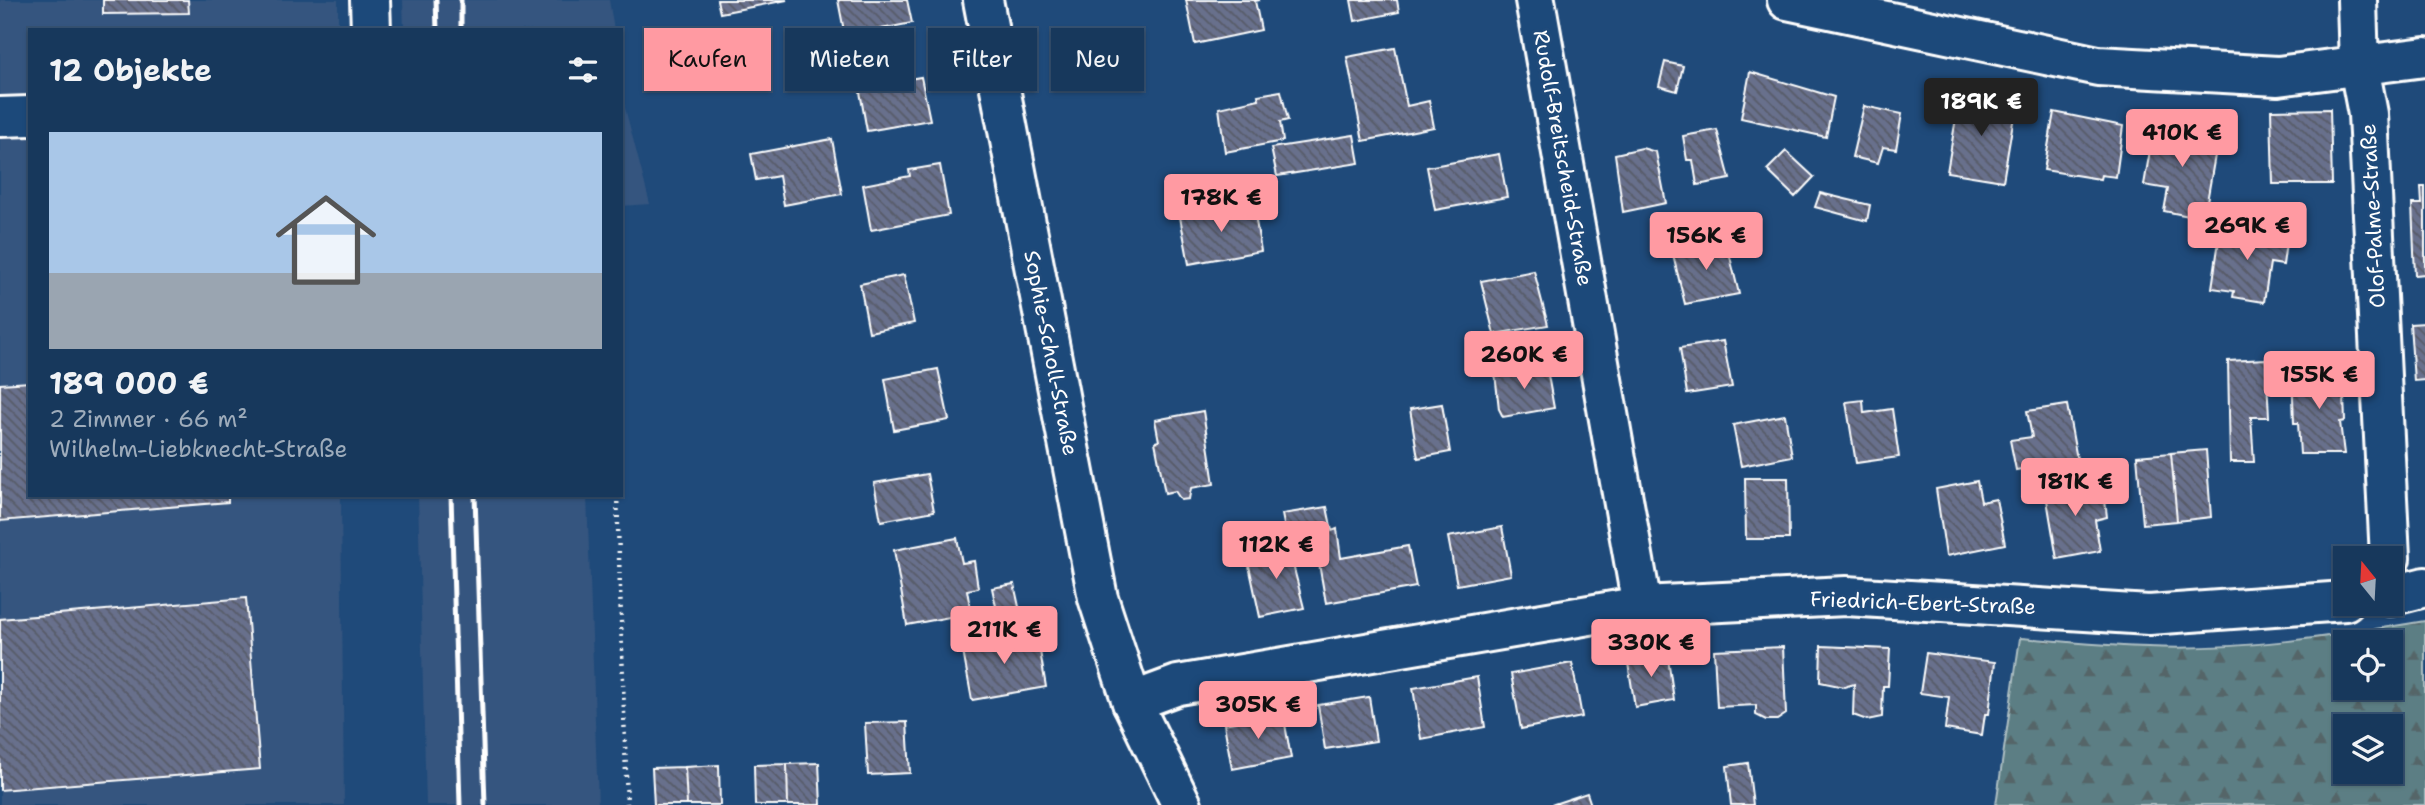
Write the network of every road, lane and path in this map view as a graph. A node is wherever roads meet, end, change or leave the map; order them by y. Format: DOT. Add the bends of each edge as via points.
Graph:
graph roads {
  1 [pos="370,0"];
  2 [pos="984,0"];
  3 [pos="1535,0"];
  4 [pos="1787,0"];
  5 [pos="2357,0"];
  6 [pos="371,28"];
  7 [pos="2425,57"];
  8 [pos="2359,67"];
  9 [pos="28,116"];
  10 [pos="0,117"];
  11 [pos="617,497"];
  12 [pos="2389,546"];
  13 [pos="2333,602"];
  14 [pos="1642,606"];
  15 [pos="1132,702"];
  16 [pos="627,805"];
  17 [pos="1182,805"];
  1 -- 6 [label="street"];
  2 -- 15 [label="street, Sophie-Scholl-Straße" via="1098,598"];
  3 -- 14 [label="street, Rudolf-Breitscheid-Straße"];
  4 -- 8 [label="street" via="2098,66 2278,76"];
  5 -- 8 [label="street, Olof-Palme-Straße"];
  7 -- 8 [label="street"];
  8 -- 12 [label="street, Olof-Palme-Straße" via="2368,114"];
  9 -- 10 [label="street"];
  11 -- 16 [label="path"];
  13 -- 14 [label="street, Friedrich-Ebert-Straße" via="2149,615 1846,596"];
  14 -- 15 [label="street, Friedrich-Ebert-Straße" via="1178,685"];
  15 -- 17 [label="street, Sophie-Scholl-Straße"];
}
